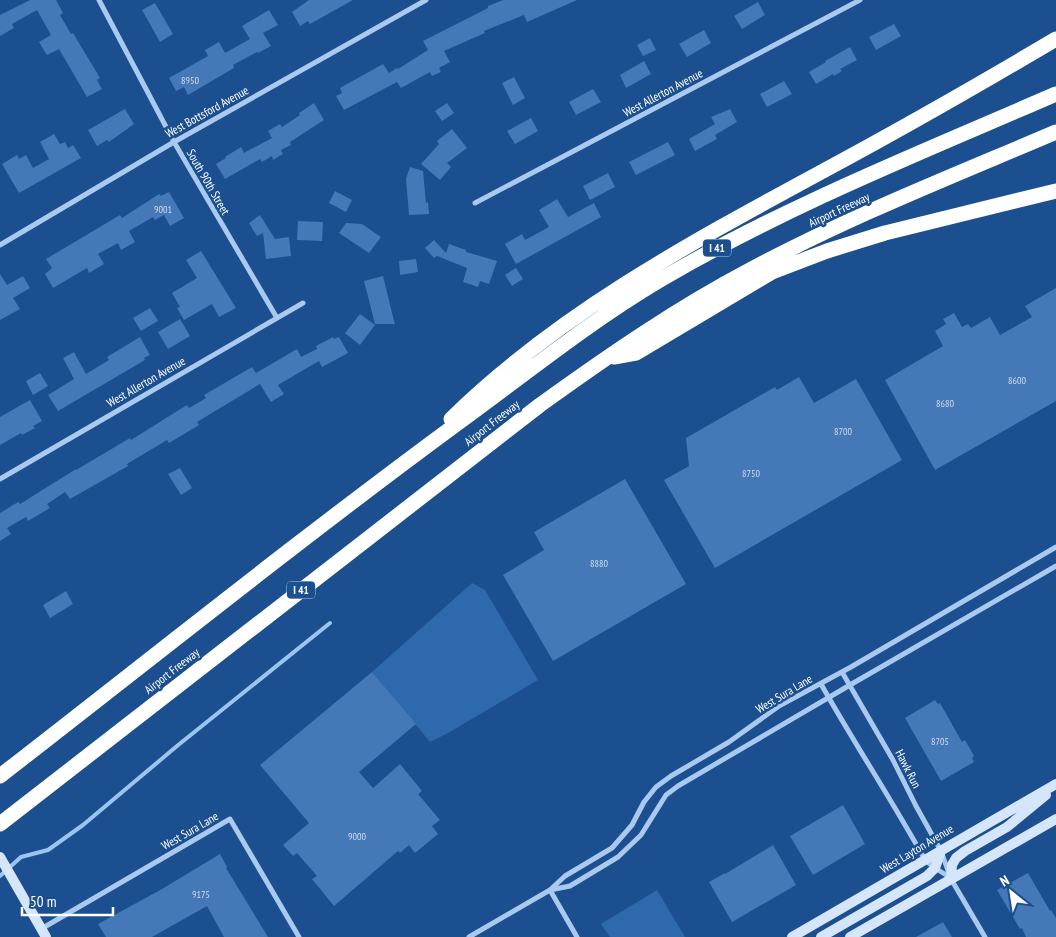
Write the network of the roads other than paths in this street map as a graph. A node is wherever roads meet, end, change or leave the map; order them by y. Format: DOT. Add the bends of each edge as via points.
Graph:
graph roads {
  1 [pos="99,0"];
  2 [pos="426,0"];
  3 [pos="860,0"];
  4 [pos="1056,40"];
  5 [pos="1056,94"];
  6 [pos="1056,132"];
  7 [pos="174,142"];
  8 [pos="1056,191"];
  9 [pos="474,203"];
  10 [pos="0,245"];
  11 [pos="303,303"];
  12 [pos="277,318"];
  13 [pos="605,358"];
  14 [pos="411,458"];
  15 [pos="0,479"];
  16 [pos="1056,547"];
  17 [pos="1056,566"];
  18 [pos="842,672"];
  19 [pos="821,684"];
  20 [pos="850,685"];
  21 [pos="829,698"];
  22 [pos="0,776"];
  23 [pos="1056,785"];
  24 [pos="1056,818"];
  25 [pos="0,824"];
  26 [pos="941,851"];
  27 [pos="0,857"];
  28 [pos="926,860"];
  29 [pos="934,868"];
  30 [pos="951,879"];
  31 [pos="550,890"];
  32 [pos="43,933"];
  33 [pos="300,937"];
  34 [pos="469,937"];
  35 [pos="576,937"];
  36 [pos="792,937"];
  37 [pos="822,937"];
  38 [pos="850,937"];
  39 [pos="985,937"];
  1 -- 7 [label="street, South 90th Street"];
  2 -- 7 [label="street, West Bottsford Avenue"];
  3 -- 9 [label="street, West Allerton Avenue"];
  4 -- 14 [label="highway" via="939,108 698,239 634,279 580,314 481,390"];
  5 -- 14 [label="highway, Airport Freeway / I 41" via="847,183 691,262 592,324"];
  6 -- 13 [label="highway, Airport Freeway / I 41" via="844,223 750,270"];
  7 -- 10 [label="street, West Bottsford Avenue"];
  7 -- 12 [label="street, South 90th Street"];
  8 -- 13 [label="highway" via="827,251 772,272 636,353"];
  11 -- 12 [label="street, West Allerton Avenue"];
  12 -- 15 [label="street, West Allerton Avenue"];
  13 -- 25 [label="highway, Airport Freeway / I 41" via="540,404"];
  14 -- 22 [label="highway, Airport Freeway / I 41"];
  16 -- 18 [label="street, West Sura Lane"];
  17 -- 20 [label="street, West Sura Lane"];
  18 -- 19 [label="street, West Sura Lane"];
  18 -- 20 [label="street, Hawk Run"];
  19 -- 21 [label="street"];
  19 -- 31 [label="street, West Sura Lane" via="780,706 656,787 632,825 612,848 565,876"];
  20 -- 21 [label="street, West Sura Lane"];
  20 -- 26 [label="street, Hawk Run"];
  21 -- 28 [label="street"];
  21 -- 31 [label="street, West Sura Lane" via="678,786 666,795 641,835 618,858 570,886"];
  23 -- 26 [label="main road, West Layton Avenue"];
  23 -- 30 [label="main road" via="1007,827 956,858"];
  24 -- 30 [label="main road"];
  26 -- 28 [label="main road, West Layton Avenue"];
  26 -- 29 [label="main road"];
  26 -- 30 [label="street, Hawk Run"];
  27 -- 32 [label="main road"];
  28 -- 29 [label="street"];
  28 -- 36 [label="main road, West Layton Avenue"];
  29 -- 30 [label="street"];
  29 -- 37 [label="main road" via="927,876"];
  30 -- 38 [label="main road"];
  30 -- 39 [label="street, Hawk Run"];
  31 -- 34 [label="street, West Sura Lane"];
  31 -- 35 [label="street"];
  32 -- 33 [label="street, West Sura Lane" via="230,819"];
}
